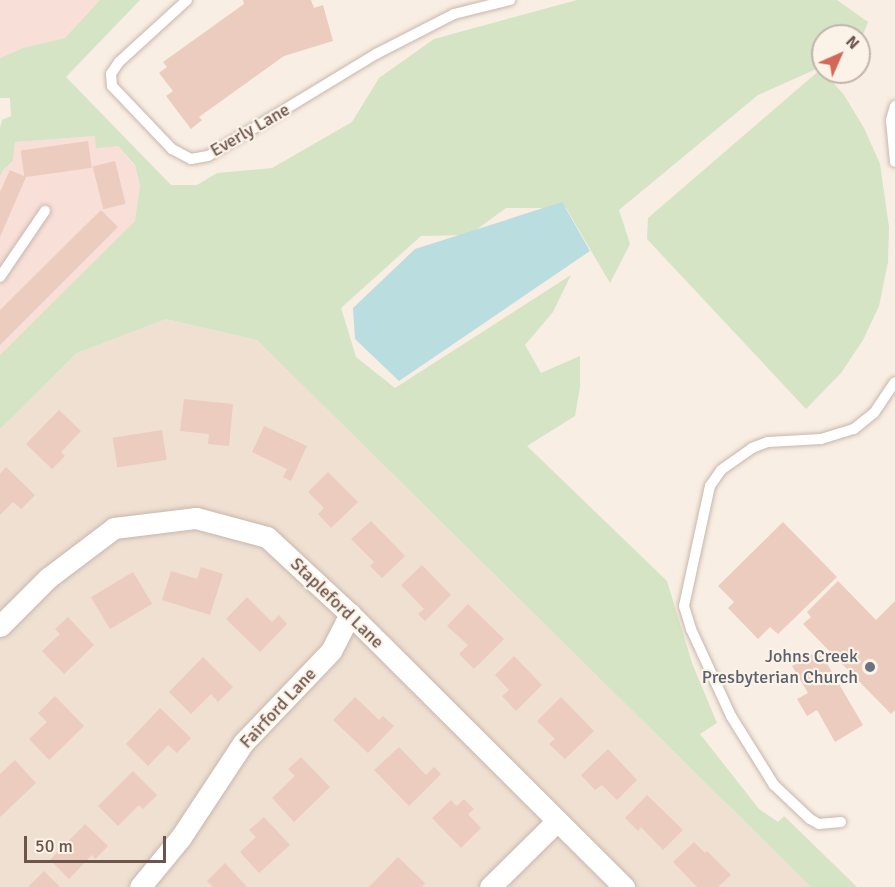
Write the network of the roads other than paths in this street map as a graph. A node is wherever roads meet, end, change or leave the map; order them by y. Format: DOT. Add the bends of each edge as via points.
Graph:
graph roads {
  1 [pos="187,0"];
  2 [pos="510,0"];
  3 [pos="895,106"];
  4 [pos="895,162"];
  5 [pos="45,211"];
  6 [pos="0,277"];
  7 [pos="895,382"];
  8 [pos="350,614"];
  9 [pos="0,626"];
  10 [pos="557,821"];
  11 [pos="841,822"];
  12 [pos="140,887"];
  13 [pos="490,887"];
  14 [pos="624,887"];
  1 -- 2 [label="lane, Everly Lane" via="119,62 111,74 112,86 172,149 191,159 208,156 376,54 454,14"];
  3 -- 4 [label="lane" via="891,120"];
  5 -- 6 [label="lane"];
  7 -- 11 [label="lane" via="874,413 854,429 821,439 768,442 752,448 721,470 710,486 684,606 731,716 774,785 819,824"];
  8 -- 9 [label="street, Stapleford Lane" via="267,537 196,518 114,528 48,578"];
  8 -- 10 [label="street, Stapleford Lane"];
  8 -- 12 [label="street, Fairford Lane" via="331,651 243,743 181,837"];
  10 -- 13 [label="street"];
  10 -- 14 [label="street, Stapleford Lane"];
}
